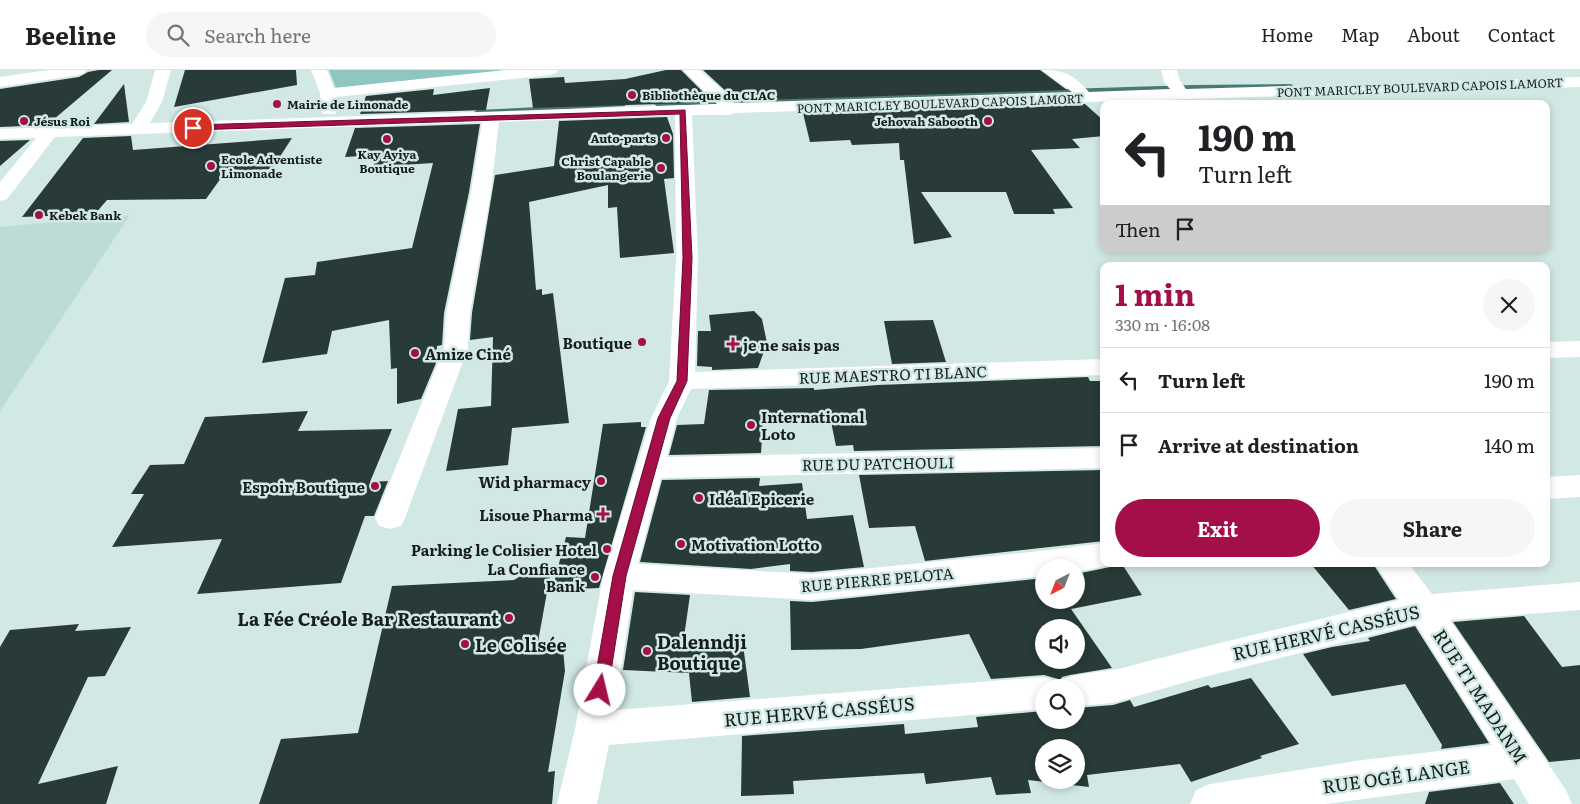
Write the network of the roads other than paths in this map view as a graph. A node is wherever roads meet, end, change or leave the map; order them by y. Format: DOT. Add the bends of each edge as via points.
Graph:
graph roads {
  1 [pos="78,70"];
  2 [pos="163,70"];
  3 [pos="319,70"];
  4 [pos="551,70"];
  5 [pos="693,70"];
  6 [pos="1050,70"];
  7 [pos="0,82"];
  8 [pos="1580,82"];
  9 [pos="1176,85"];
  10 [pos="336,92"];
  11 [pos="1081,92"];
  12 [pos="726,105"];
  13 [pos="683,111"];
  14 [pos="326,118"];
  15 [pos="491,118"];
  16 [pos="142,124"];
  17 [pos="49,133"];
  18 [pos="0,134"];
  19 [pos="0,195"];
  20 [pos="1580,349"];
  21 [pos="1550,350"];
  22 [pos="1100,367"];
  23 [pos="682,381"];
  24 [pos="1100,458"];
  25 [pos="651,468"];
  26 [pos="1580,486"];
  27 [pos="1550,488"];
  28 [pos="390,518"];
  29 [pos="1100,556"];
  30 [pos="1393,567"];
  31 [pos="619,576"];
  32 [pos="1580,596"];
  33 [pos="1424,608"];
  34 [pos="1085,690"];
  35 [pos="1035,694"];
  36 [pos="594,729"];
  37 [pos="1523,760"];
  38 [pos="577,804"];
  39 [pos="1210,804"];
  40 [pos="1552,804"];
  1 -- 7 [label="street"];
  2 -- 16 [label="street" via="158,96"];
  3 -- 10 [label="street"];
  4 -- 10 [label="street"];
  5 -- 12 [label="street"];
  6 -- 11 [label="street"];
  8 -- 9 [label="street, PONT MARICLEY BOULEVARD CAPOIS LAMORT"];
  9 -- 11 [label="street, PONT MARICLEY BOULEVARD CAPOIS LAMORT"];
  10 -- 14 [label="street"];
  11 -- 12 [label="street, PONT MARICLEY BOULEVARD CAPOIS LAMORT" via="908,102"];
  12 -- 13 [label="street, PONT MARICLEY BOULEVARD CAPOIS LAMORT"];
  13 -- 15 [label="street, PONT MARICLEY BOULEVARD CAPOIS LAMORT"];
  13 -- 23 [label="street" via="687,258"];
  14 -- 15 [label="street, PONT MARICLEY BOULEVARD CAPOIS LAMORT"];
  14 -- 16 [label="street, PONT MARICLEY BOULEVARD CAPOIS LAMORT"];
  15 -- 28 [label="street" via="458,313 456,348"];
  16 -- 17 [label="street, PONT MARICLEY BOULEVARD CAPOIS LAMORT"];
  17 -- 18 [label="street, PONT MARICLEY BOULEVARD CAPOIS LAMORT"];
  17 -- 19 [label="street"];
  20 -- 21 [label="street"];
  22 -- 23 [label="street, RUE MAESTRO TI BLANC"];
  23 -- 25 [label="street" via="664,418"];
  24 -- 25 [label="street, RUE DU PATCHOULI"];
  25 -- 31 [label="street"];
  26 -- 27 [label="street"];
  29 -- 31 [label="street, RUE PIERRE PELOTA" via="812,587"];
  30 -- 33 [label="street, RUE TI MADANM"];
  31 -- 36 [label="street"];
  32 -- 33 [label="street, RUE HERVÉ CASSÉUS"];
  33 -- 34 [label="street, RUE HERVÉ CASSÉUS" via="1200,662 1113,688"];
  33 -- 37 [label="street, RUE TI MADANM"];
  35 -- 36 [label="street, RUE HERVÉ CASSÉUS"];
  36 -- 38 [label="street"];
  37 -- 39 [label="street, RUE OGÉ LANGE" via="1362,779"];
  37 -- 40 [label="street, RUE TI MADANM"];
}
